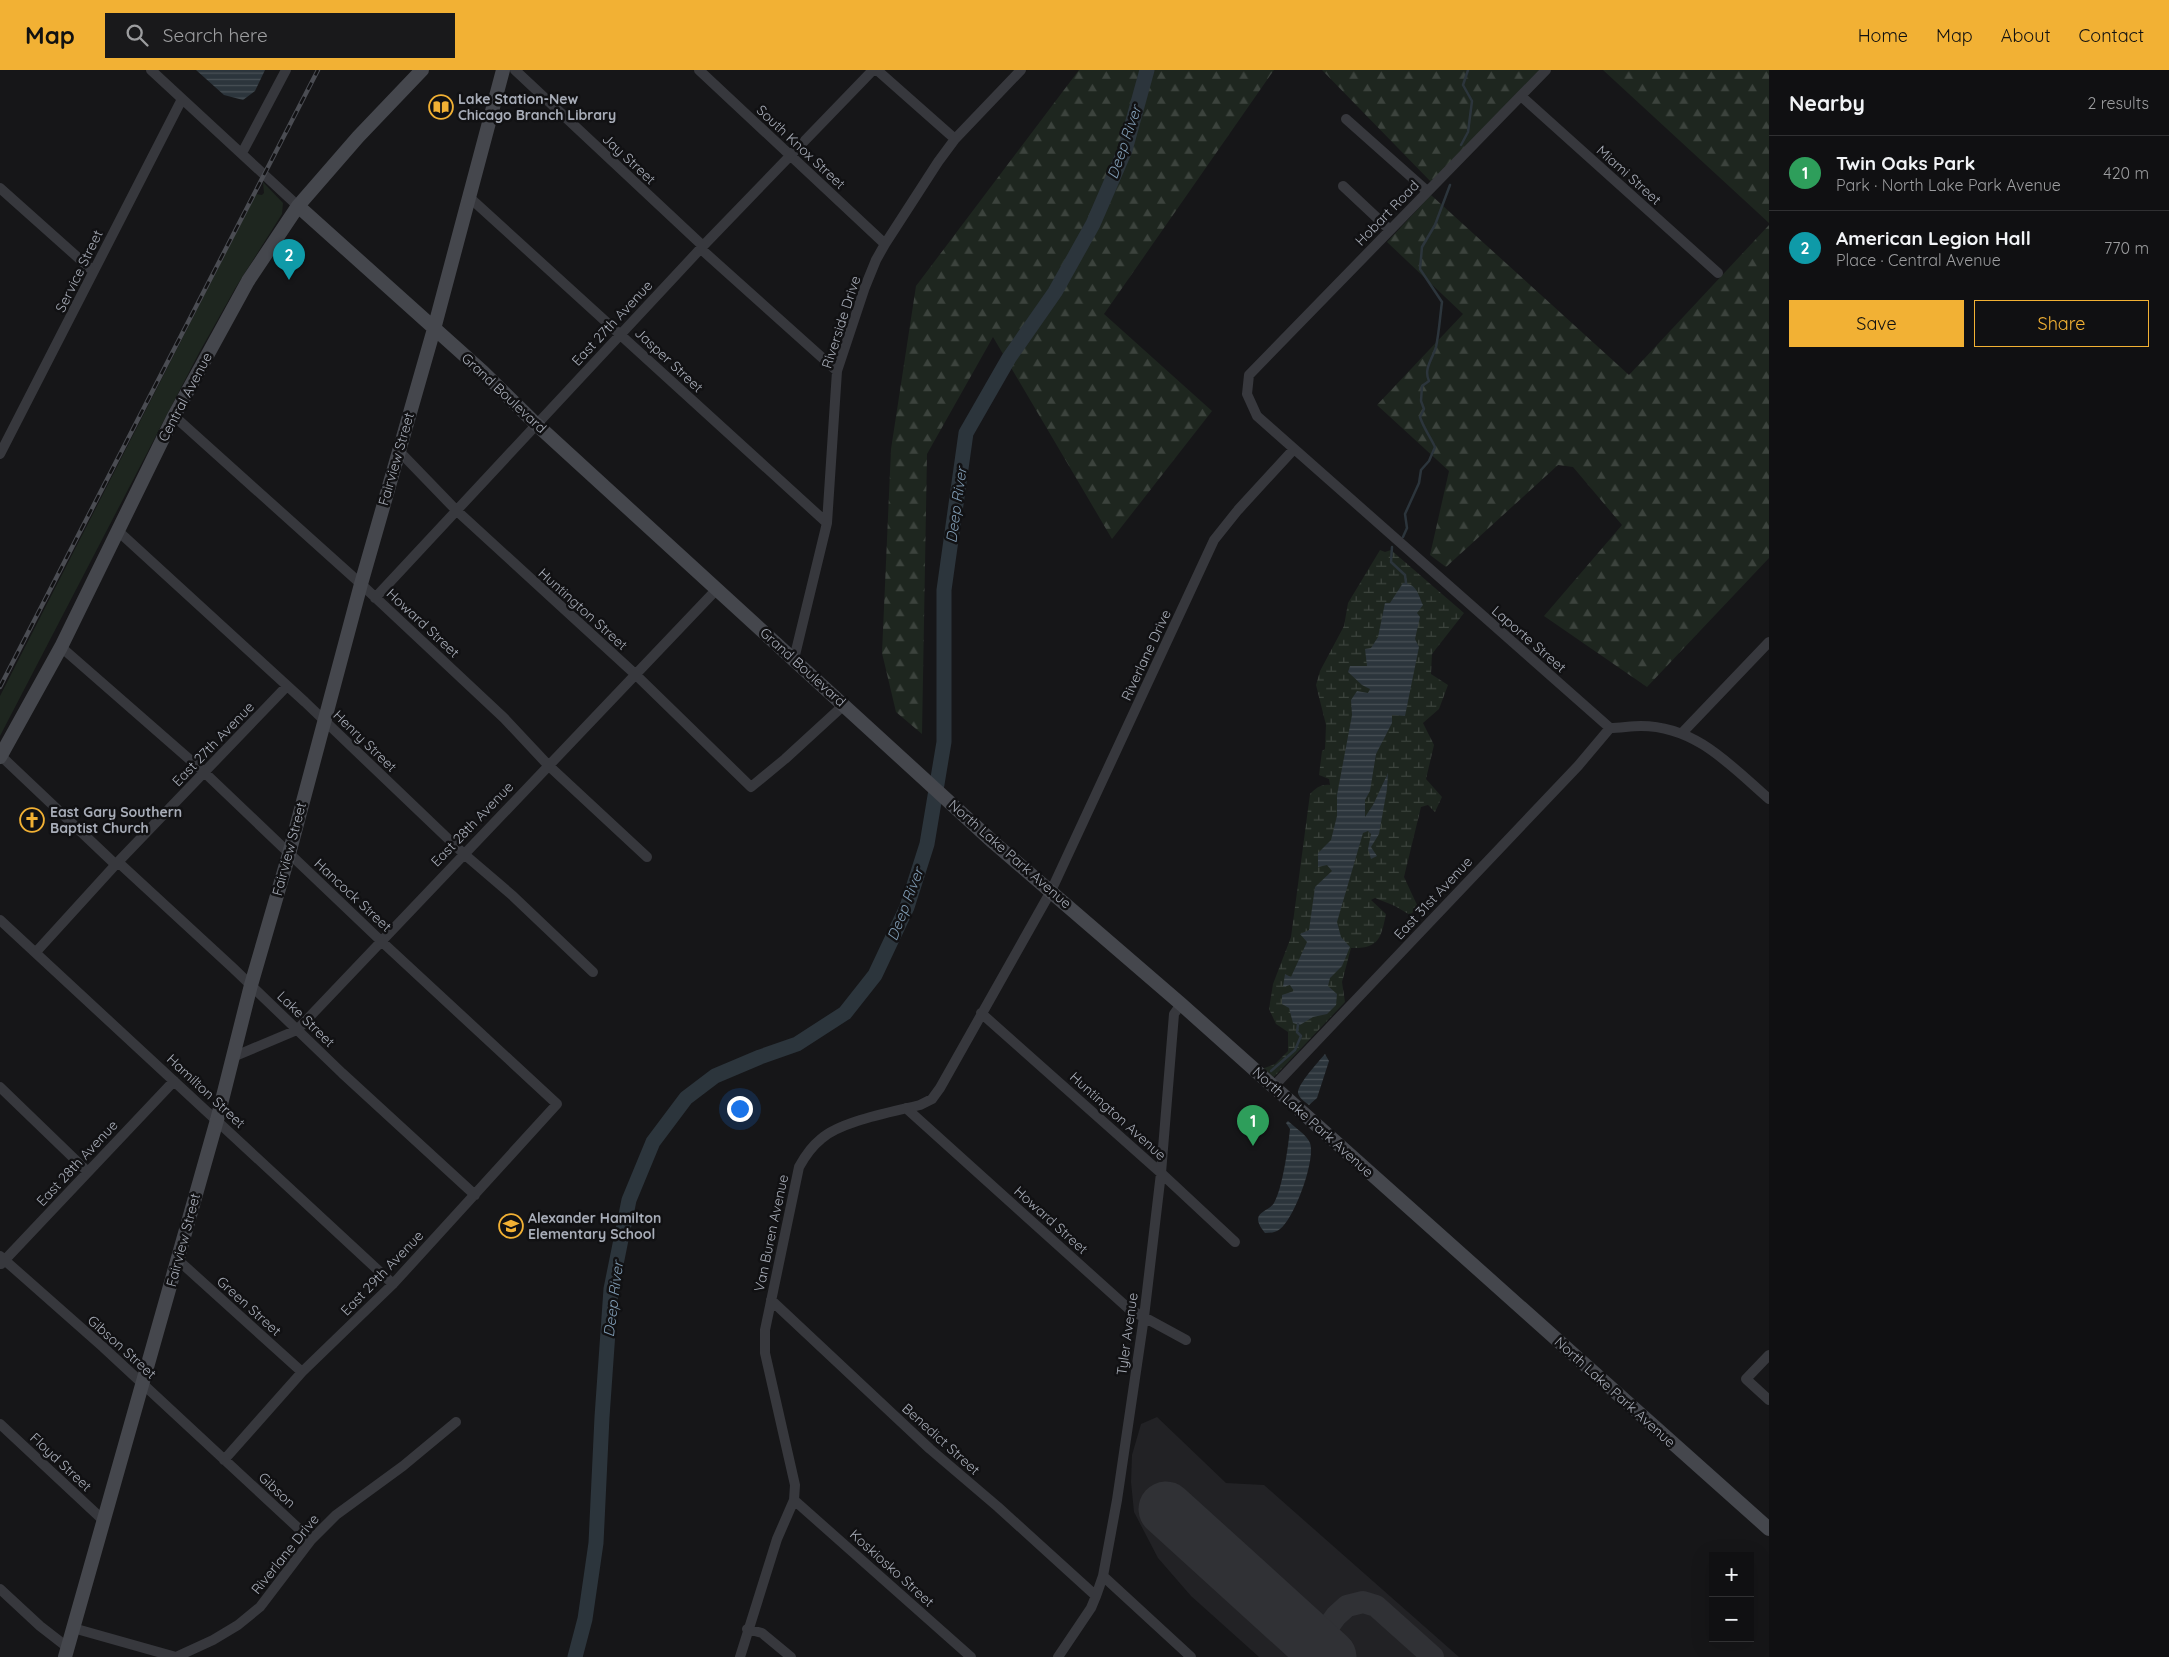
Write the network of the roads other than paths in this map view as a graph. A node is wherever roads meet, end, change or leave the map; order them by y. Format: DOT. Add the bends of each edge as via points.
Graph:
graph roads {
  1 [pos="151,70"];
  2 [pos="286,70"];
  3 [pos="422,70"];
  4 [pos="503,70"];
  5 [pos="515,70"];
  6 [pos="699,70"];
  7 [pos="873,70"];
  8 [pos="877,70"];
  9 [pos="1021,70"];
  10 [pos="1546,70"];
  11 [pos="1521,96"];
  12 [pos="182,99"];
  13 [pos="1346,118"];
  14 [pos="955,139"];
  15 [pos="242,153"];
  16 [pos="791,155"];
  17 [pos="1343,186"];
  18 [pos="0,188"];
  19 [pos="1427,192"];
  20 [pos="469,197"];
  21 [pos="298,206"];
  22 [pos="1390,230"];
  23 [pos="885,244"];
  24 [pos="702,247"];
  25 [pos="93,271"];
  26 [pos="1718,273"];
  27 [pos="434,329"];
  28 [pos="620,334"];
  29 [pos="838,370"];
  30 [pos="1249,375"];
  31 [pos="174,416"];
  32 [pos="536,424"];
  33 [pos="0,431"];
  34 [pos="9,438"];
  35 [pos="1294,449"];
  36 [pos="398,450"];
  37 [pos="0,454"];
  38 [pos="456,510"];
  39 [pos="826,523"];
  40 [pos="118,531"];
  41 [pos="360,584"];
  42 [pos="717,589"];
  43 [pos="375,598"];
  44 [pos="1769,642"];
  45 [pos="61,647"];
  46 [pos="794,659"];
  47 [pos="635,674"];
  48 [pos="287,686"];
  49 [pos="844,704"];
  50 [pos="857,717"];
  51 [pos="324,721"];
  52 [pos="1610,728"];
  53 [pos="1682,733"];
  54 [pos="0,757"];
  55 [pos="548,765"];
  56 [pos="204,772"];
  57 [pos="1769,799"];
  58 [pos="289,854"];
  59 [pos="464,854"];
  60 [pos="647,857"];
  61 [pos="116,863"];
  62 [pos="1051,890"];
  63 [pos="0,920"];
  64 [pos="380,940"];
  65 [pos="36,952"];
  66 [pos="593,972"];
  67 [pos="251,985"];
  68 [pos="1181,1004"];
  69 [pos="982,1013"];
  70 [pos="297,1030"];
  71 [pos="233,1057"];
  72 [pos="174,1081"];
  73 [pos="1274,1086"];
  74 [pos="0,1087"];
  75 [pos="557,1104"];
  76 [pos="906,1108"];
  77 [pos="217,1120"];
  78 [pos="88,1172"];
  79 [pos="1160,1172"];
  80 [pos="476,1195"];
  81 [pos="1235,1242"];
  82 [pos="2,1260"];
  83 [pos="178,1260"];
  84 [pos="393,1284"];
  85 [pos="771,1300"];
  86 [pos="1144,1316"];
  87 [pos="1186,1340"];
  88 [pos="1769,1355"];
  89 [pos="302,1372"];
  90 [pos="143,1384"];
  91 [pos="1769,1400"];
  92 [pos="456,1422"];
  93 [pos="0,1424"];
  94 [pos="224,1460"];
  95 [pos="794,1500"];
  96 [pos="103,1520"];
  97 [pos="1769,1529"];
  98 [pos="311,1540"];
  99 [pos="1103,1576"];
  100 [pos="0,1589"];
  101 [pos="1096,1596"];
  102 [pos="73,1628"];
  103 [pos="747,1629"];
  104 [pos="66,1652"];
  105 [pos="176,1657"];
  106 [pos="740,1657"];
  107 [pos="791,1657"];
  108 [pos="971,1657"];
  109 [pos="1058,1657"];
  110 [pos="1191,1657"];
  1 -- 12 [label="street, Grand Boulevard"];
  2 -- 15 [label="street"];
  3 -- 21 [label="street, Central Avenue"];
  4 -- 20 [label="street, Fairview Street"];
  5 -- 24 [label="street, Jay Street"];
  6 -- 16 [label="street, South Knox Street"];
  7 -- 16 [label="street, East 27th Avenue"];
  8 -- 14 [label="street"];
  9 -- 14 [label="street, Riverside Drive"];
  10 -- 11 [label="street, Hobart Road"];
  11 -- 19 [label="street, Hobart Road"];
  11 -- 26 [label="street, Miami Street"];
  12 -- 15 [label="street, Grand Boulevard"];
  12 -- 25 [label="street, Service Street"];
  13 -- 19 [label="street"];
  14 -- 23 [label="street, Riverside Drive"];
  15 -- 21 [label="street, Grand Boulevard"];
  16 -- 23 [label="street, South Knox Street"];
  16 -- 24 [label="street, East 27th Avenue"];
  17 -- 22 [label="street"];
  18 -- 25 [label="street"];
  19 -- 22 [label="street, Hobart Road"];
  20 -- 27 [label="street, Fairview Street"];
  20 -- 28 [label="street, Jasper Street"];
  21 -- 27 [label="street, Grand Boulevard"];
  21 -- 31 [label="street, Central Avenue" via="248,281"];
  22 -- 30 [label="street, Hobart Road"];
  23 -- 29 [label="street, Riverside Drive" via="865,287"];
  24 -- 28 [label="street, East 27th Avenue"];
  24 -- 29 [label="street, Jay Street"];
  25 -- 34 [label="street, Service Street"];
  27 -- 32 [label="street, Grand Boulevard"];
  27 -- 36 [label="street, Fairview Street"];
  28 -- 32 [label="street, East 27th Avenue"];
  28 -- 39 [label="street, Jasper Street"];
  29 -- 39 [label="street, Riverside Drive"];
  30 -- 35 [label="street, Laporte Street" via="1247,394 1257,416"];
  31 -- 40 [label="street, Central Avenue"];
  31 -- 41 [label="street, Howard Street"];
  32 -- 38 [label="street, East 27th Avenue"];
  32 -- 42 [label="street, Grand Boulevard"];
  33 -- 34 [label="street"];
  34 -- 37 [label="street, Service Street"];
  35 -- 52 [label="street, Laporte Street"];
  35 -- 62 [label="street, Riverlane Drive" via="1214,540"];
  36 -- 38 [label="street, Huntington Street"];
  36 -- 41 [label="street, Fairview Street"];
  38 -- 43 [label="street, East 27th Avenue"];
  38 -- 47 [label="street, Huntington Street"];
  39 -- 46 [label="street, Riverside Drive"];
  40 -- 45 [label="street, Central Avenue"];
  40 -- 48 [label="street, Henry Street"];
  41 -- 43 [label="street, Howard Street"];
  41 -- 51 [label="street, Fairview Street"];
  42 -- 46 [label="street, Grand Boulevard"];
  42 -- 47 [label="street, East 28th Avenue"];
  43 -- 55 [label="street, Howard Street" via="504,718"];
  44 -- 53 [label="street"];
  45 -- 54 [label="street, Central Avenue"];
  45 -- 56 [label="street, Hancock Street"];
  46 -- 49 [label="street, Grand Boulevard"];
  47 -- 49 [label="street, Huntington Street" via="751,787"];
  47 -- 55 [label="street, East 28th Avenue"];
  48 -- 51 [label="street, Henry Street"];
  48 -- 56 [label="street, East 27th Avenue"];
  49 -- 50 [label="street, Grand Boulevard"];
  50 -- 62 [label="street, North Lake Park Avenue" via="993,842"];
  51 -- 58 [label="street, Fairview Street"];
  51 -- 59 [label="street, Henry Street"];
  52 -- 53 [label="street" via="1643,726"];
  52 -- 73 [label="street, East 31st Avenue" via="1578,766"];
  53 -- 57 [label="street" via="1709,747"];
  54 -- 61 [label="street, Lake Street"];
  55 -- 59 [label="street, East 28th Avenue"];
  55 -- 60 [label="street, Howard Street"];
  56 -- 58 [label="street, Hancock Street"];
  56 -- 61 [label="street, East 27th Avenue"];
  58 -- 64 [label="street, Hancock Street"];
  58 -- 67 [label="street, Fairview Street"];
  59 -- 64 [label="street, East 28th Avenue"];
  59 -- 66 [label="street, Henry Street"];
  61 -- 65 [label="street, East 27th Avenue"];
  61 -- 67 [label="street, Lake Street"];
  62 -- 68 [label="street, North Lake Park Avenue"];
  62 -- 69 [label="street, Van Buren Avenue"];
  63 -- 65 [label="street, Hamilton Street"];
  64 -- 70 [label="street, East 28th Avenue"];
  64 -- 75 [label="street, Hancock Street"];
  65 -- 72 [label="street, Hamilton Street"];
  67 -- 70 [label="street, Lake Street"];
  67 -- 71 [label="street, Fairview Street"];
  68 -- 73 [label="street, North Lake Park Avenue"];
  68 -- 79 [label="street, Tyler Avenue" via="1174,1014"];
  69 -- 76 [label="street, Van Buren Avenue" via="932,1099"];
  69 -- 79 [label="street, Huntington Avenue"];
  70 -- 71 [label="street, East 28th Avenue"];
  70 -- 80 [label="street, Lake Street"];
  71 -- 77 [label="street, Fairview Street"];
  72 -- 77 [label="street, Hamilton Street"];
  72 -- 78 [label="street, East 28th Avenue"];
  73 -- 97 [label="street, North Lake Park Avenue"];
  74 -- 78 [label="street"];
  75 -- 80 [label="street, East 29th Avenue"];
  76 -- 85 [label="street, Van Buren Avenue" via="840,1127 809,1150 799,1167"];
  76 -- 86 [label="street, Howard Street" via="1129,1309"];
  77 -- 83 [label="street, Fairview Street"];
  77 -- 84 [label="street, Hamilton Street"];
  78 -- 82 [label="street, East 28th Avenue"];
  79 -- 81 [label="street, Huntington Avenue"];
  79 -- 86 [label="street, Tyler Avenue"];
  80 -- 84 [label="street, East 29th Avenue"];
  82 -- 90 [label="street, Gibson Street"];
  83 -- 89 [label="street, Green Street"];
  83 -- 90 [label="street, Fairview Street"];
  84 -- 89 [label="street, East 29th Avenue"];
  85 -- 95 [label="street, Van Buren Avenue" via="765,1330 765,1353 795,1485"];
  85 -- 101 [label="street, Benedict Street" via="930,1449"];
  86 -- 87 [label="street, Howard Street"];
  86 -- 99 [label="street, Tyler Avenue"];
  88 -- 91 [label="street" via="1746,1379"];
  89 -- 94 [label="street, East 29th Avenue"];
  90 -- 94 [label="street, Gibson Street"];
  90 -- 96 [label="street, Fairview Street"];
  92 -- 98 [label="street, Riverlane Drive" via="403,1466 336,1514"];
  93 -- 96 [label="street, Floyd Street"];
  94 -- 98 [label="street, Gibson"];
  95 -- 103 [label="street, Van Buren Avenue" via="777,1539"];
  95 -- 108 [label="street, Koskiosko Street"];
  96 -- 102 [label="street, Fairview Street"];
  98 -- 105 [label="street, Riverlane Drive" via="260,1607 213,1640"];
  99 -- 101 [label="street, Tyler Avenue"];
  99 -- 110 [label="street"];
  100 -- 104 [label="street"];
  101 -- 109 [label="street, Tyler Avenue"];
  102 -- 104 [label="street, Fairview Street"];
  102 -- 105 [label="street, Riverlane Drive"];
  103 -- 106 [label="street, Van Buren Avenue"];
  103 -- 107 [label="street" via="762,1633"];
}
